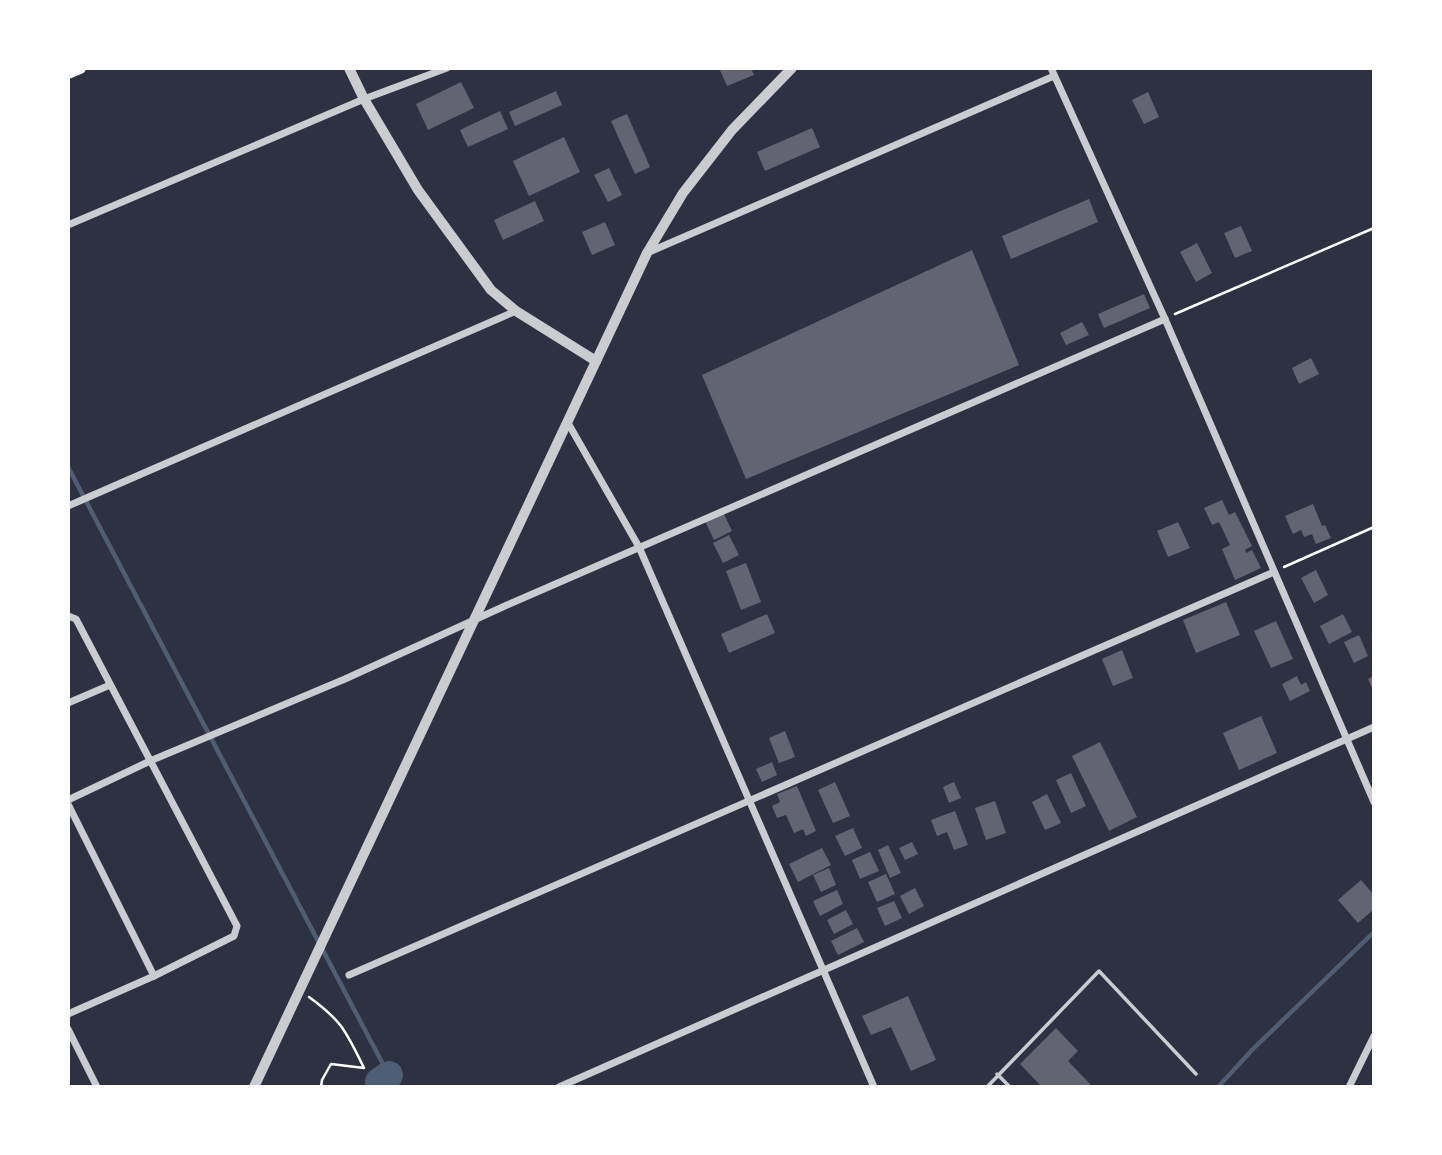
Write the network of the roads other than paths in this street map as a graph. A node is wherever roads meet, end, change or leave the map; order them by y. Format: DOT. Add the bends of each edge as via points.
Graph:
graph roads {
  1 [pos="80,68"];
  2 [pos="349,68"];
  3 [pos="447,68"];
  4 [pos="792,68"];
  5 [pos="1053,72"];
  6 [pos="68,73"];
  7 [pos="364,99"];
  8 [pos="68,225"];
  9 [pos="647,253"];
  10 [pos="516,311"];
  11 [pos="1165,319"];
  12 [pos="596,361"];
  13 [pos="568,423"];
  14 [pos="72,505"];
  15 [pos="639,547"];
  16 [pos="1274,572"];
  17 [pos="68,616"];
  18 [pos="473,622"];
  19 [pos="110,685"];
  20 [pos="68,703"];
  21 [pos="1374,727"];
  22 [pos="1347,739"];
  23 [pos="150,761"];
  24 [pos="750,800"];
  25 [pos="68,802"];
  26 [pos="1374,802"];
  27 [pos="822,971"];
  28 [pos="349,975"];
  29 [pos="153,976"];
  30 [pos="68,1013"];
  31 [pos="68,1029"];
  32 [pos="1374,1036"];
  33 [pos="997,1074"];
  34 [pos="1196,1074"];
  35 [pos="97,1087"];
  36 [pos="254,1087"];
  37 [pos="559,1087"];
  38 [pos="874,1087"];
  39 [pos="987,1087"];
  40 [pos="1010,1087"];
  41 [pos="1349,1087"];
  1 -- 6 [label="highway"];
  2 -- 7 [label="street"];
  3 -- 7 [label="street"];
  4 -- 9 [label="street" via="732,130 683,193"];
  5 -- 9 [label="street"];
  5 -- 11 [label="street"];
  7 -- 8 [label="street"];
  7 -- 10 [label="street" via="463,254 491,290"];
  9 -- 12 [label="street"];
  10 -- 12 [label="street"];
  10 -- 14 [label="street"];
  11 -- 15 [label="street"];
  11 -- 16 [label="street"];
  12 -- 13 [label="street"];
  13 -- 15 [label="street"];
  13 -- 18 [label="street"];
  15 -- 18 [label="street"];
  15 -- 24 [label="street"];
  16 -- 22 [label="street"];
  16 -- 24 [label="street"];
  17 -- 19 [label="street" via="76,619"];
  18 -- 23 [label="street"];
  18 -- 36 [label="street"];
  19 -- 20 [label="street"];
  19 -- 23 [label="street"];
  21 -- 22 [label="street"];
  22 -- 26 [label="street"];
  22 -- 27 [label="street"];
  23 -- 25 [label="street"];
  23 -- 29 [label="street" via="237,926 234,936"];
  24 -- 27 [label="street"];
  24 -- 28 [label="street"];
  25 -- 29 [label="street"];
  27 -- 37 [label="street"];
  27 -- 38 [label="street"];
  29 -- 30 [label="street"];
  31 -- 35 [label="street"];
  32 -- 41 [label="street"];
  33 -- 34 [label="lane" via="1098,971"];
  33 -- 39 [label="lane"];
  33 -- 40 [label="lane"];
}
